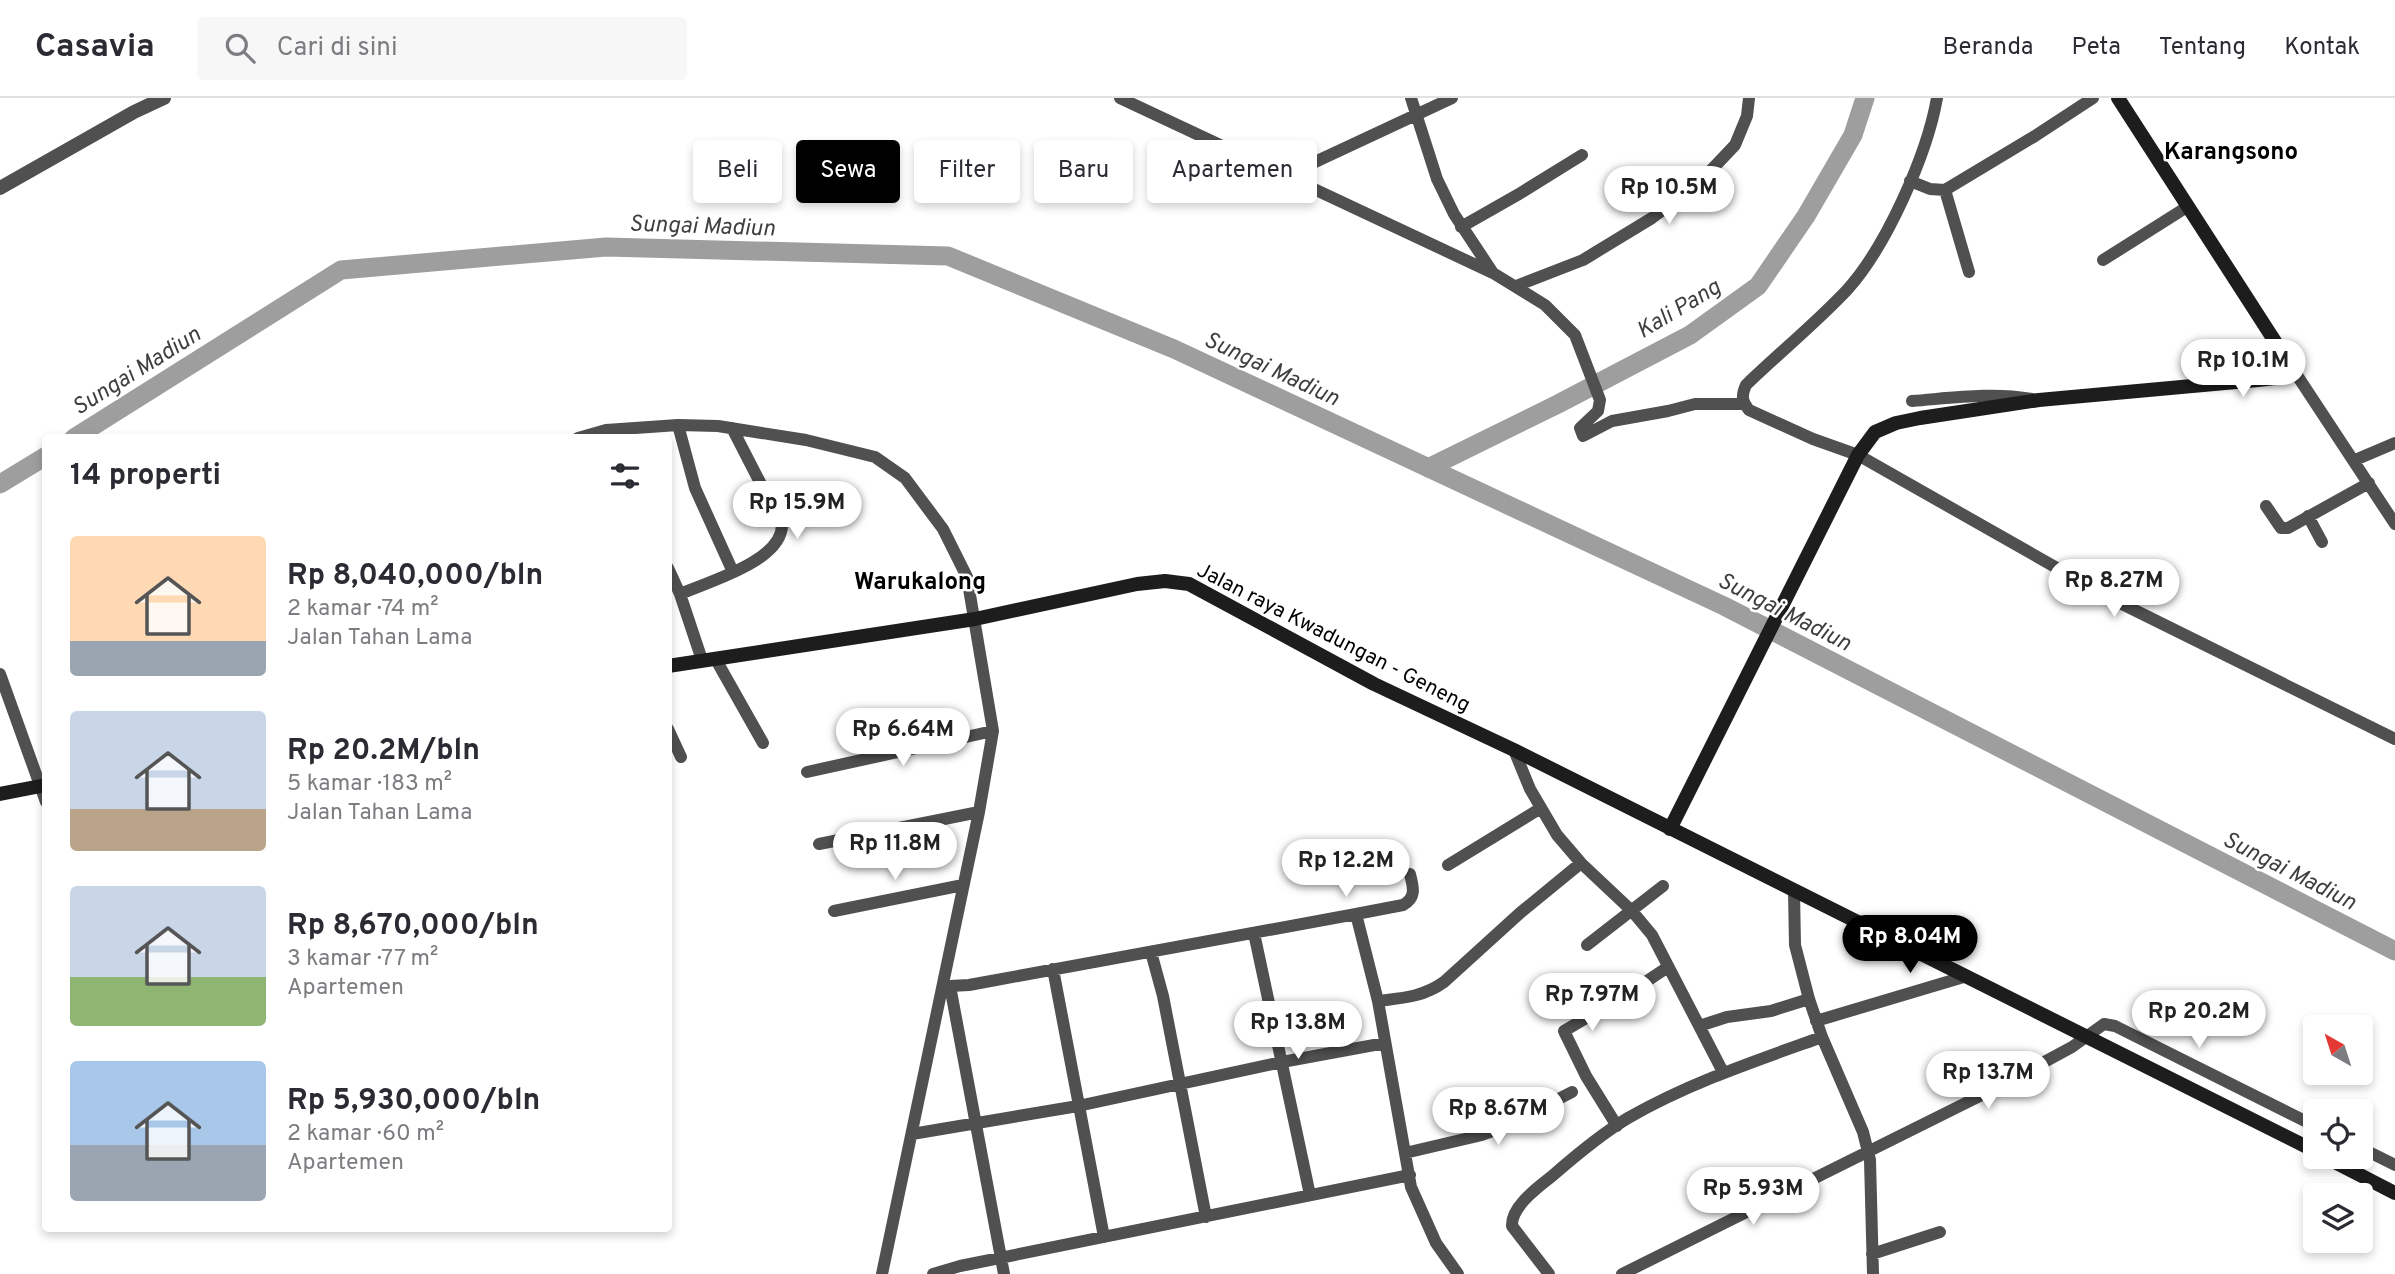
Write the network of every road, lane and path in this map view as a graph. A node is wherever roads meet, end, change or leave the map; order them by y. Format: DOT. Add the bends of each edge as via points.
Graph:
graph roads {
  1 [pos="164,98"];
  2 [pos="1120,98"];
  3 [pos="1411,98"];
  4 [pos="1452,98"];
  5 [pos="1749,98"];
  6 [pos="1937,98"];
  7 [pos="2093,98"];
  8 [pos="2118,98"];
  9 [pos="1141,102"];
  10 [pos="1416,115"];
  11 [pos="1215,140"];
  12 [pos="1582,155"];
  13 [pos="1317,161"];
  14 [pos="1909,181"];
  15 [pos="0,188"];
  16 [pos="1945,190"];
  17 [pos="1317,191"];
  18 [pos="2187,207"];
  19 [pos="1461,227"];
  20 [pos="2103,260"];
  21 [pos="1969,272"];
  22 [pos="1493,273"];
  23 [pos="1516,286"];
  24 [pos="2285,357"];
  25 [pos="2274,378"];
  26 [pos="2305,387"];
  27 [pos="2039,400"];
  28 [pos="1912,401"];
  29 [pos="1745,404"];
  30 [pos="678,425"];
  31 [pos="732,428"];
  32 [pos="608,434"];
  33 [pos="2395,443"];
  34 [pos="1857,455"];
  35 [pos="2355,460"];
  36 [pos="2369,483"];
  37 [pos="2266,506"];
  38 [pos="2308,516"];
  39 [pos="2395,524"];
  40 [pos="2322,542"];
  41 [pos="733,572"];
  42 [pos="672,577"];
  43 [pos="680,594"];
  44 [pos="975,619"];
  45 [pos="708,659"];
  46 [pos="672,665"];
  47 [pos="0,674"];
  48 [pos="993,731"];
  49 [pos="672,738"];
  50 [pos="2395,739"];
  51 [pos="762,743"];
  52 [pos="1514,750"];
  53 [pos="681,757"];
  54 [pos="807,772"];
  55 [pos="42,786"];
  56 [pos="0,794"];
  57 [pos="1541,808"];
  58 [pos="979,812"];
  59 [pos="1670,829"];
  60 [pos="819,844"];
  61 [pos="1581,863"];
  62 [pos="1448,865"];
  63 [pos="1410,874"];
  64 [pos="963,885"];
  65 [pos="1663,886"];
  66 [pos="1794,891"];
  67 [pos="834,911"];
  68 [pos="1632,911"];
  69 [pos="1356,914"];
  70 [pos="1254,933"];
  71 [pos="1587,945"];
  72 [pos="1152,952"];
  73 [pos="1668,967"];
  74 [pos="1053,969"];
  75 [pos="1967,976"];
  76 [pos="946,986"];
  77 [pos="1809,999"];
  78 [pos="1378,1001"];
  79 [pos="1816,1021"];
  80 [pos="1699,1026"];
  81 [pos="2088,1036"];
  82 [pos="1822,1037"];
  83 [pos="1385,1043"];
  84 [pos="1282,1062"];
  85 [pos="1723,1072"];
  86 [pos="1181,1083"];
  87 [pos="1572,1092"];
  88 [pos="1078,1106"];
  89 [pos="2303,1120"];
  90 [pos="977,1122"];
  91 [pos="1617,1126"];
  92 [pos="912,1134"];
  93 [pos="2303,1146"];
  94 [pos="1868,1150"];
  95 [pos="1405,1153"];
  96 [pos="2373,1154"];
  97 [pos="2395,1165"];
  98 [pos="2348,1169"];
  99 [pos="1410,1175"];
  100 [pos="2395,1193"];
  101 [pos="1310,1195"];
  102 [pos="1206,1217"];
  103 [pos="1940,1232"];
  104 [pos="1104,1237"];
  105 [pos="1872,1254"];
  106 [pos="1001,1259"];
  107 [pos="882,1274"];
  108 [pos="933,1274"];
  109 [pos="1004,1274"];
  110 [pos="1458,1274"];
  111 [pos="1549,1274"];
  112 [pos="1622,1274"];
  113 [pos="1873,1274"];
  1 -- 15 [label="street"];
  2 -- 9 [label="street"];
  3 -- 10 [label="street"];
  4 -- 10 [label="street"];
  5 -- 23 [label="street" via="1735,145 1699,183 1583,260"];
  6 -- 14 [label="street"];
  7 -- 16 [label="street"];
  8 -- 18 [label="main road"];
  9 -- 11 [label="street"];
  10 -- 13 [label="street"];
  10 -- 19 [label="street" via="1437,179"];
  12 -- 19 [label="street"];
  14 -- 16 [label="street"];
  14 -- 29 [label="street" via="1877,250 1847,289 1745,385"];
  16 -- 21 [label="street"];
  17 -- 22 [label="street"];
  18 -- 20 [label="street"];
  18 -- 24 [label="main road"];
  19 -- 22 [label="street"];
  22 -- 23 [label="street"];
  23 -- 29 [label="street" via="1545,305 1575,335 1600,400 1598,411 1580,428 1583,436 1612,421 1695,404"];
  24 -- 25 [label="main road" via="2283,371"];
  24 -- 26 [label="street"];
  25 -- 26 [label="street"];
  25 -- 27 [label="main road"];
  26 -- 35 [label="street"];
  27 -- 28 [label="street" via="1981,396"];
  27 -- 34 [label="main road" via="1896,423 1875,432"];
  29 -- 34 [label="street" via="1749,410"];
  30 -- 31 [label="street"];
  30 -- 32 [label="street"];
  30 -- 41 [label="street" via="695,488"];
  31 -- 41 [label="street" via="782,525 779,540 765,555"];
  31 -- 44 [label="street" via="859,452 888,464 905,478 943,529 967,577"];
  33 -- 35 [label="street"];
  34 -- 50 [label="street" via="2108,597"];
  34 -- 59 [label="main road"];
  35 -- 36 [label="street"];
  36 -- 38 [label="street"];
  36 -- 39 [label="street"];
  37 -- 38 [label="street" via="2281,528"];
  38 -- 40 [label="street"];
  41 -- 43 [label="street"];
  42 -- 43 [label="street"];
  43 -- 45 [label="street"];
  44 -- 45 [label="main road, Jalan raya Kwadungan - Geneng"];
  44 -- 48 [label="street"];
  44 -- 52 [label="main road, Jalan raya Kwadungan - Geneng" via="1137,584 1189,584 1374,684"];
  45 -- 46 [label="main road, Jalan raya Kwadungan - Geneng"];
  45 -- 51 [label="street"];
  47 -- 55 [label="street"];
  48 -- 54 [label="street"];
  48 -- 58 [label="street"];
  49 -- 53 [label="street"];
  52 -- 57 [label="street"];
  52 -- 59 [label="main road, Jalan raya Kwadungan - Geneng"];
  55 -- 56 [label="main road"];
  57 -- 61 [label="street"];
  57 -- 62 [label="street"];
  58 -- 60 [label="street"];
  58 -- 64 [label="street"];
  59 -- 66 [label="main road, Jalan raya Kwadungan - Geneng"];
  61 -- 68 [label="street"];
  61 -- 78 [label="street" via="1437,987 1418,997"];
  63 -- 69 [label="street" via="1414,892 1410,901"];
  64 -- 67 [label="street"];
  64 -- 76 [label="street"];
  65 -- 68 [label="street"];
  66 -- 75 [label="main road, Jalan raya Kwadungan - Geneng"];
  66 -- 77 [label="street" via="1795,945"];
  68 -- 71 [label="street"];
  68 -- 73 [label="street" via="1652,935"];
  69 -- 70 [label="street"];
  69 -- 78 [label="street"];
  70 -- 72 [label="street"];
  70 -- 84 [label="street"];
  72 -- 74 [label="street"];
  72 -- 86 [label="street"];
  73 -- 80 [label="street"];
  73 -- 91 [label="street" via="1564,1031"];
  74 -- 76 [label="street"];
  74 -- 88 [label="street"];
  75 -- 79 [label="street"];
  75 -- 81 [label="main road, Jalan raya Kwadungan - Geneng"];
  76 -- 90 [label="street"];
  76 -- 92 [label="street"];
  77 -- 79 [label="street"];
  77 -- 80 [label="street"];
  78 -- 83 [label="street"];
  79 -- 82 [label="street"];
  80 -- 85 [label="street"];
  81 -- 89 [label="street" via="2108,1024"];
  81 -- 93 [label="main road, Jalan raya Kwadungan - Geneng"];
  81 -- 94 [label="street" via="1956,1109"];
  82 -- 85 [label="street"];
  82 -- 94 [label="street"];
  83 -- 84 [label="street"];
  83 -- 95 [label="street"];
  84 -- 86 [label="street"];
  84 -- 101 [label="street"];
  85 -- 91 [label="street"];
  86 -- 88 [label="street"];
  86 -- 102 [label="street"];
  87 -- 95 [label="street" via="1482,1135"];
  88 -- 90 [label="street"];
  88 -- 104 [label="street"];
  90 -- 92 [label="street"];
  90 -- 106 [label="street"];
  91 -- 111 [label="street" via="1535,1189 1512,1219 1518,1235"];
  92 -- 107 [label="street"];
  94 -- 105 [label="street"];
  94 -- 112 [label="street"];
  95 -- 99 [label="street"];
  96 -- 97 [label="street"];
  98 -- 100 [label="main road"];
  99 -- 101 [label="street"];
  99 -- 110 [label="street" via="1426,1224"];
  101 -- 102 [label="street"];
  102 -- 104 [label="street"];
  103 -- 105 [label="street"];
  104 -- 106 [label="street"];
  105 -- 113 [label="street"];
  106 -- 108 [label="street"];
  106 -- 109 [label="street"];
}
